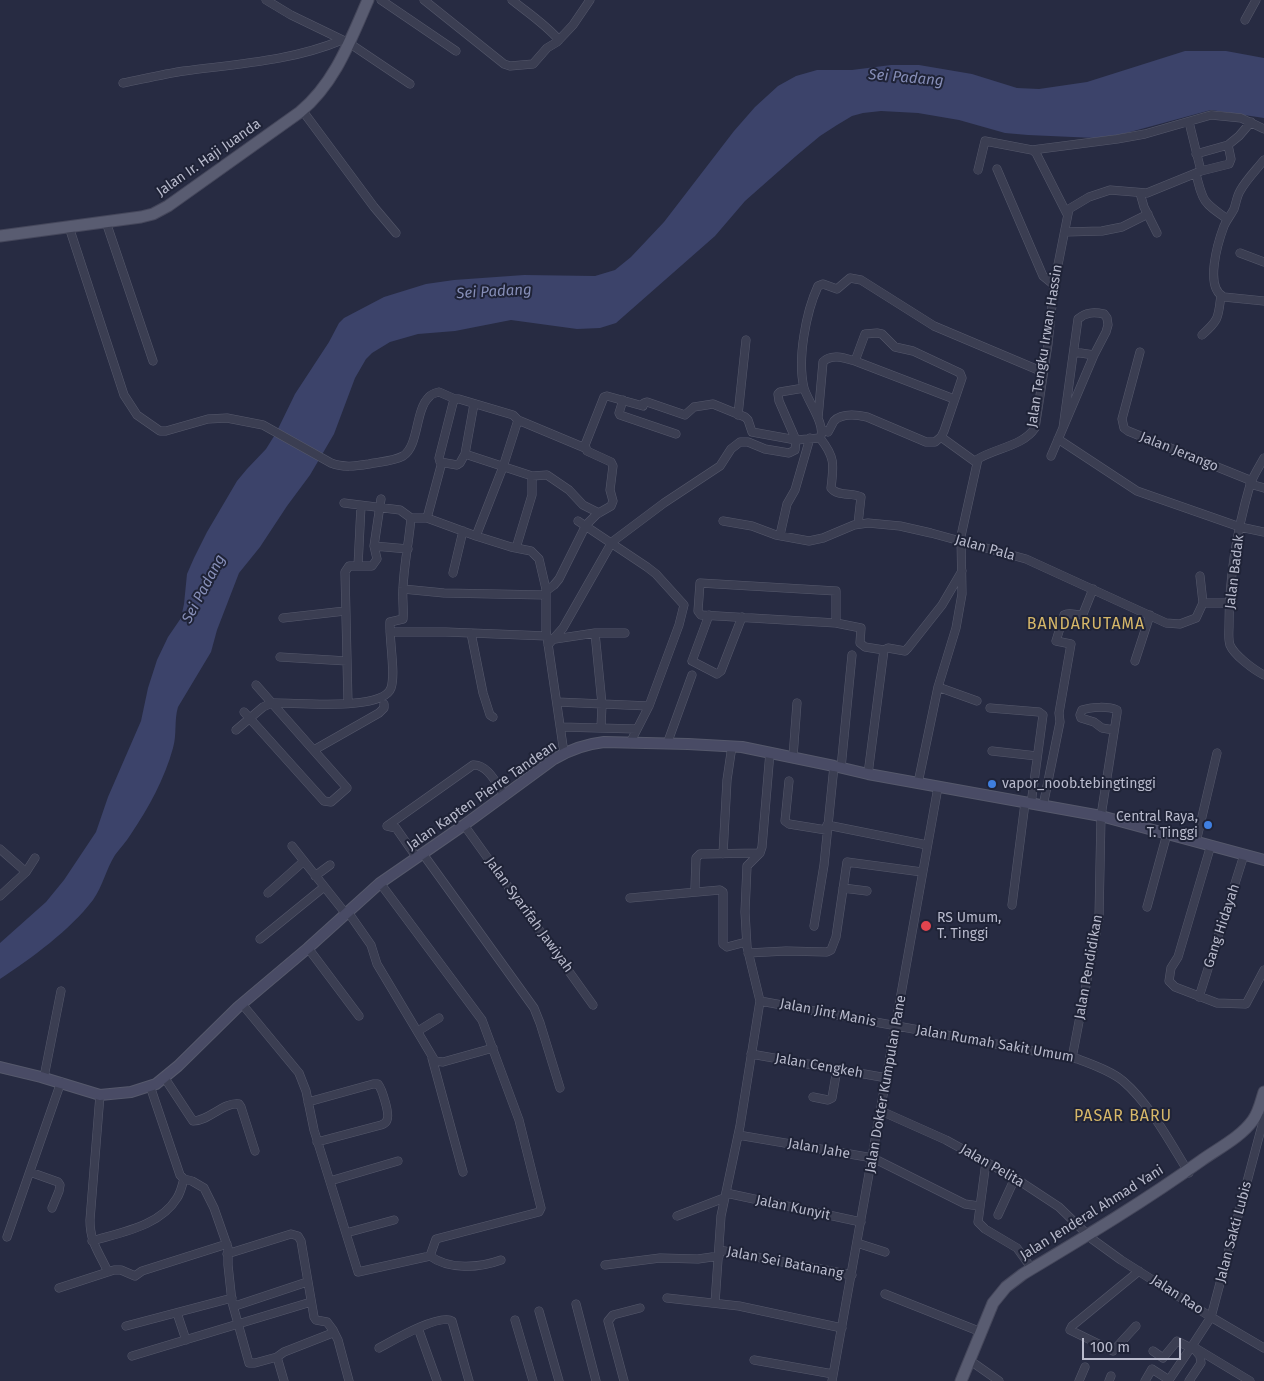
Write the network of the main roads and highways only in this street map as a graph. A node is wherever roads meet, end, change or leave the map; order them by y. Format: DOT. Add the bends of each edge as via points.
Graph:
graph roads {
  1 [pos="368,0"];
  2 [pos="0,236"];
  3 [pos="1264,860"];
  4 [pos="0,1067"];
  5 [pos="1264,1092"];
  6 [pos="1264,1117"];
  7 [pos="1189,1173"];
  8 [pos="1090,1237"];
  9 [pos="965,1378"];
  1 -- 2 [label="main road, Jalan Ir. Haji Juanda" via="327,84 313,102 168,206 153,214"];
  3 -- 4 [label="main road, Jalan Kapten Pierre Tandean" via="1101,816 868,774 770,752 732,746 595,743 564,753 380,883 156,1084 131,1092 100,1095"];
  5 -- 7 [label="main road, Jalan Jenderal Ahmad Yani" via="1257,1113 1245,1129"];
  6 -- 7 [label="main road, Jalan Jenderal Ahmad Yani" via="1246,1138"];
  7 -- 8 [label="main road, Jalan Jenderal Ahmad Yani"];
  8 -- 9 [label="main road, Jalan Jenderal Ahmad Yani" via="1011,1292"];
  8 -- 9 [label="main road, Jalan Jenderal Ahmad Yani" via="1006,1286 993,1303"];
}
